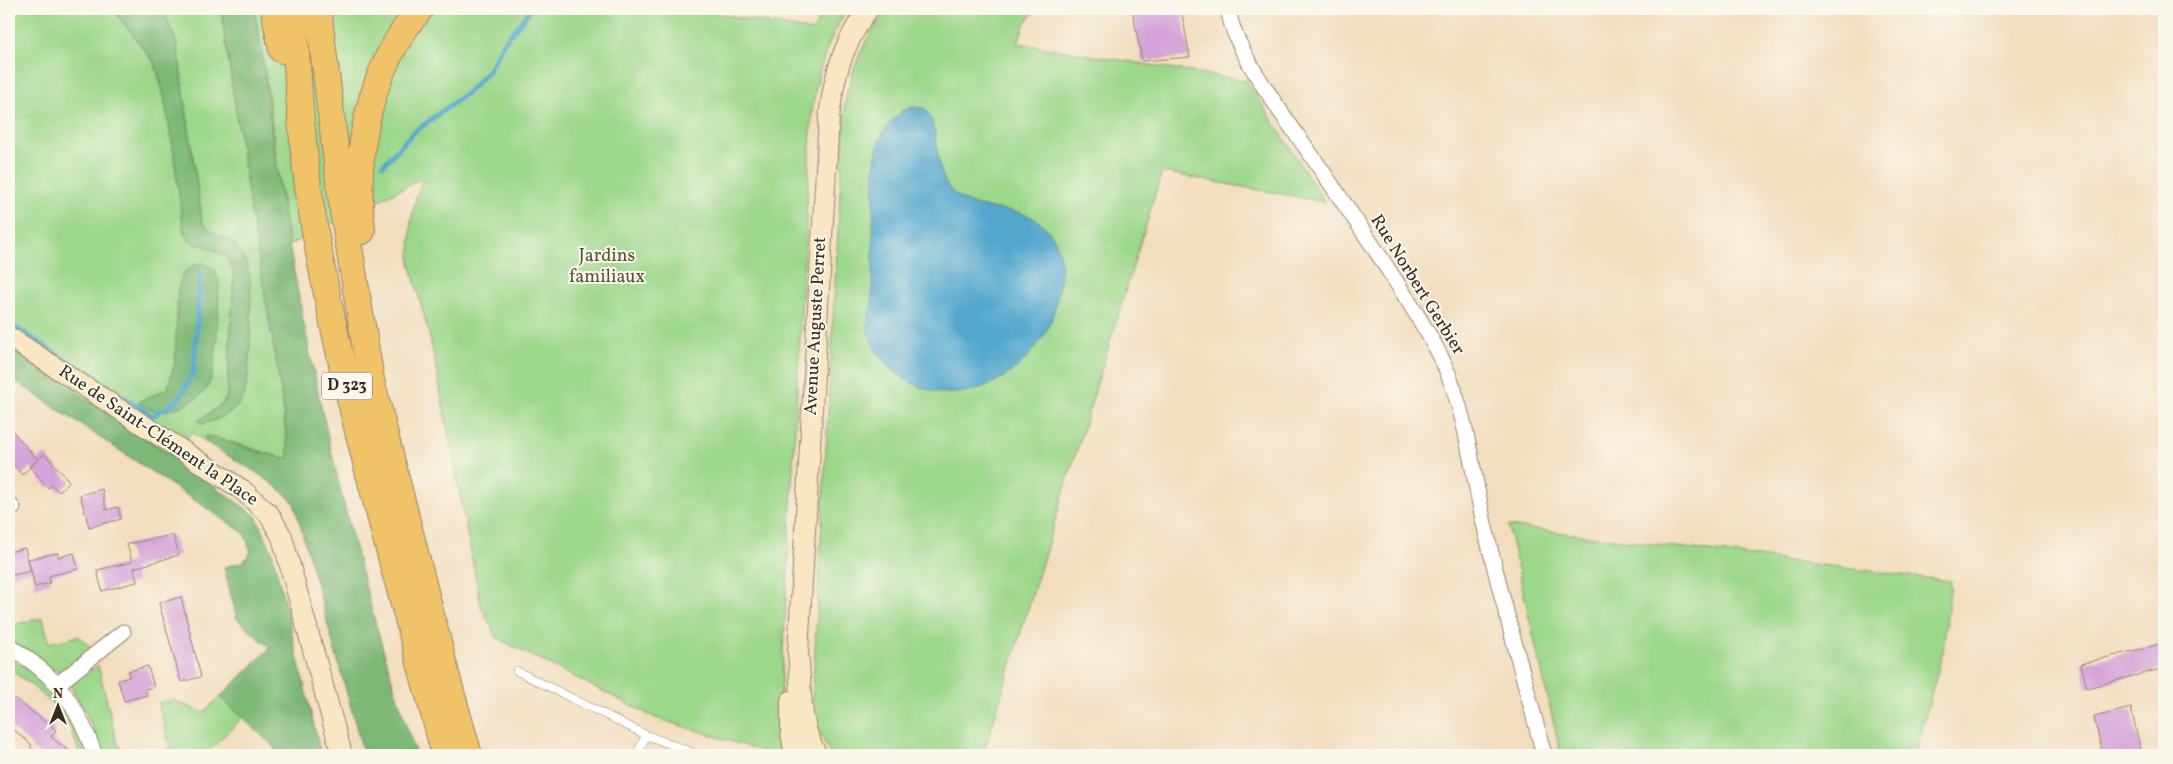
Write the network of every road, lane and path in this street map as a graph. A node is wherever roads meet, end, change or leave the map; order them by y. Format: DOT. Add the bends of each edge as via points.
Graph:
graph roads {
  1 [pos="274,9"];
  2 [pos="293,9"];
  3 [pos="318,9"];
  4 [pos="420,9"];
  5 [pos="868,9"];
  6 [pos="1229,9"];
  7 [pos="302,135"];
  8 [pos="362,328"];
  9 [pos="9,338"];
  10 [pos="123,632"];
  11 [pos="9,646"];
  12 [pos="798,652"];
  13 [pos="518,672"];
  14 [pos="58,684"];
  15 [pos="646,735"];
  16 [pos="95,755"];
  17 [pos="342,755"];
  18 [pos="445,755"];
  19 [pos="469,755"];
  20 [pos="637,755"];
  21 [pos="699,755"];
  22 [pos="795,755"];
  23 [pos="817,755"];
  24 [pos="1544,755"];
  1 -- 7 [label="highway"];
  2 -- 7 [label="highway, D 323"];
  3 -- 8 [label="highway, D 323" via="343,211"];
  4 -- 8 [label="highway" via="387,61 372,98 361,146 358,170 360,217 369,283"];
  5 -- 12 [label="street, Avenue Auguste Perret" via="853,30 834,80 829,118"];
  6 -- 24 [label="street, Rue Norbert Gerbier" via="1233,31 1255,71 1433,341 1450,375"];
  7 -- 18 [label="highway, D 323" via="311,208 346,383"];
  8 -- 19 [label="highway, D 323" via="376,400"];
  9 -- 17 [label="street, Rue de Saint-Clément la Place" via="241,489 269,514 286,549"];
  10 -- 14 [label="street"];
  11 -- 14 [label="street"];
  12 -- 22 [label="street, Avenue Auguste Perret" via="792,678 790,722"];
  12 -- 23 [label="street, Avenue Auguste Perret" via="802,715"];
  13 -- 15 [label="lane"];
  14 -- 16 [label="street" via="70,700"];
  15 -- 20 [label="lane"];
  15 -- 21 [label="lane"];
}
